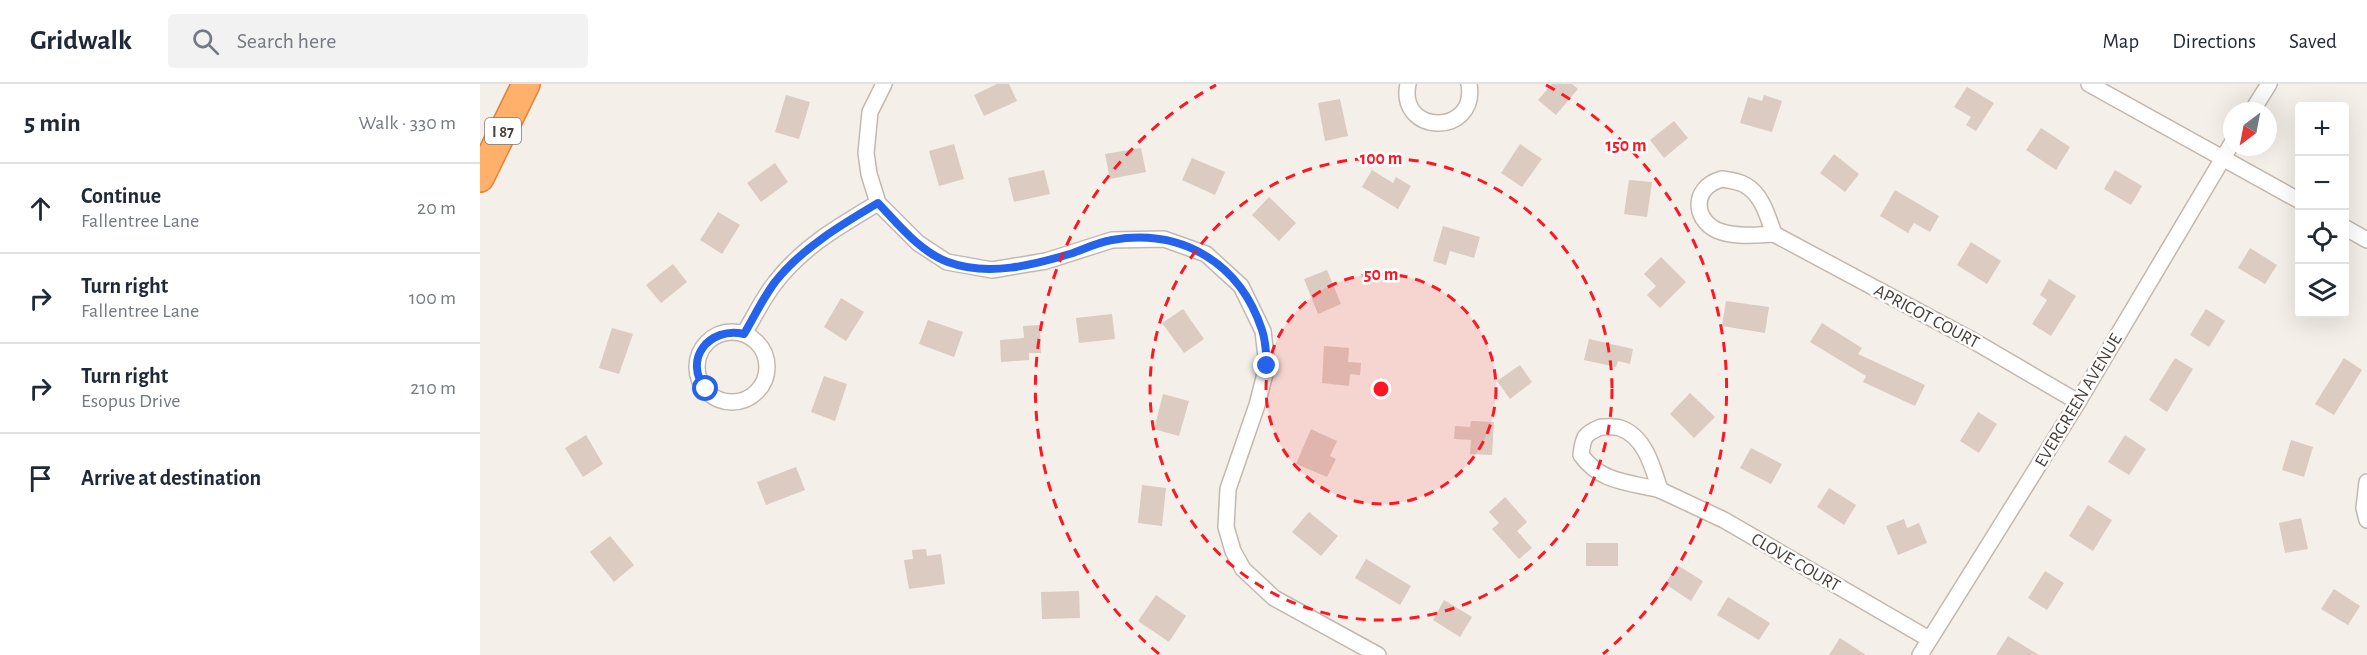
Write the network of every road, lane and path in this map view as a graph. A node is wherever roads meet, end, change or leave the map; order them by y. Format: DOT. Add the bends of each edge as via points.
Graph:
graph roads {
  1 [pos="526,84"];
  2 [pos="884,84"];
  3 [pos="1408,84"];
  4 [pos="1469,84"];
  5 [pos="2089,84"];
  6 [pos="2268,84"];
  7 [pos="2257,102"];
  8 [pos="2223,158"];
  9 [pos="480,178"];
  10 [pos="2295,198"];
  11 [pos="878,203"];
  12 [pos="2349,230"];
  13 [pos="1774,234"];
  14 [pos="2367,240"];
  15 [pos="744,334"];
  16 [pos="2078,402"];
  17 [pos="2367,482"];
  18 [pos="1660,490"];
  19 [pos="2367,520"];
  20 [pos="1929,639"];
  21 [pos="1378,655"];
  22 [pos="1920,655"];
  1 -- 9 [label="highway, I 87"];
  2 -- 11 [label="street" via="870,112 866,153"];
  3 -- 4 [label="street" via="1407,99 1416,114 1440,124 1463,112 1470,95"];
  5 -- 8 [label="street"];
  6 -- 7 [label="street"];
  8 -- 10 [label="street"];
  8 -- 16 [label="street, EVERGREEN AVENUE"];
  11 -- 15 [label="street" via="834,229 800,256 775,282"];
  11 -- 21 [label="street" via="918,243 947,262 992,270 1046,261 1112,240 1164,239 1206,254 1241,286 1263,331 1267,366 1227,489 1226,527 1233,551 1243,569 1274,598"];
  12 -- 14 [label="street"];
  13 -- 13 [label="street" via="1748,236 1713,228 1698,205 1701,190 1722,179 1744,184 1765,208"];
  13 -- 16 [label="street, APRICOT COURT"];
  15 -- 15 [label="street" via="763,351 765,377 749,397 732,401 716,398 699,377 700,352 718,334"];
  16 -- 20 [label="street, EVERGREEN AVENUE"];
  17 -- 19 [label="street"];
  18 -- 18 [label="street, CLOVE COURT" via="1603,476 1591,468 1581,455 1583,438 1601,427 1620,428 1632,435 1642,445"];
  18 -- 20 [label="street, CLOVE COURT" via="1724,520"];
  20 -- 22 [label="street, EVERGREEN AVENUE"];
}
